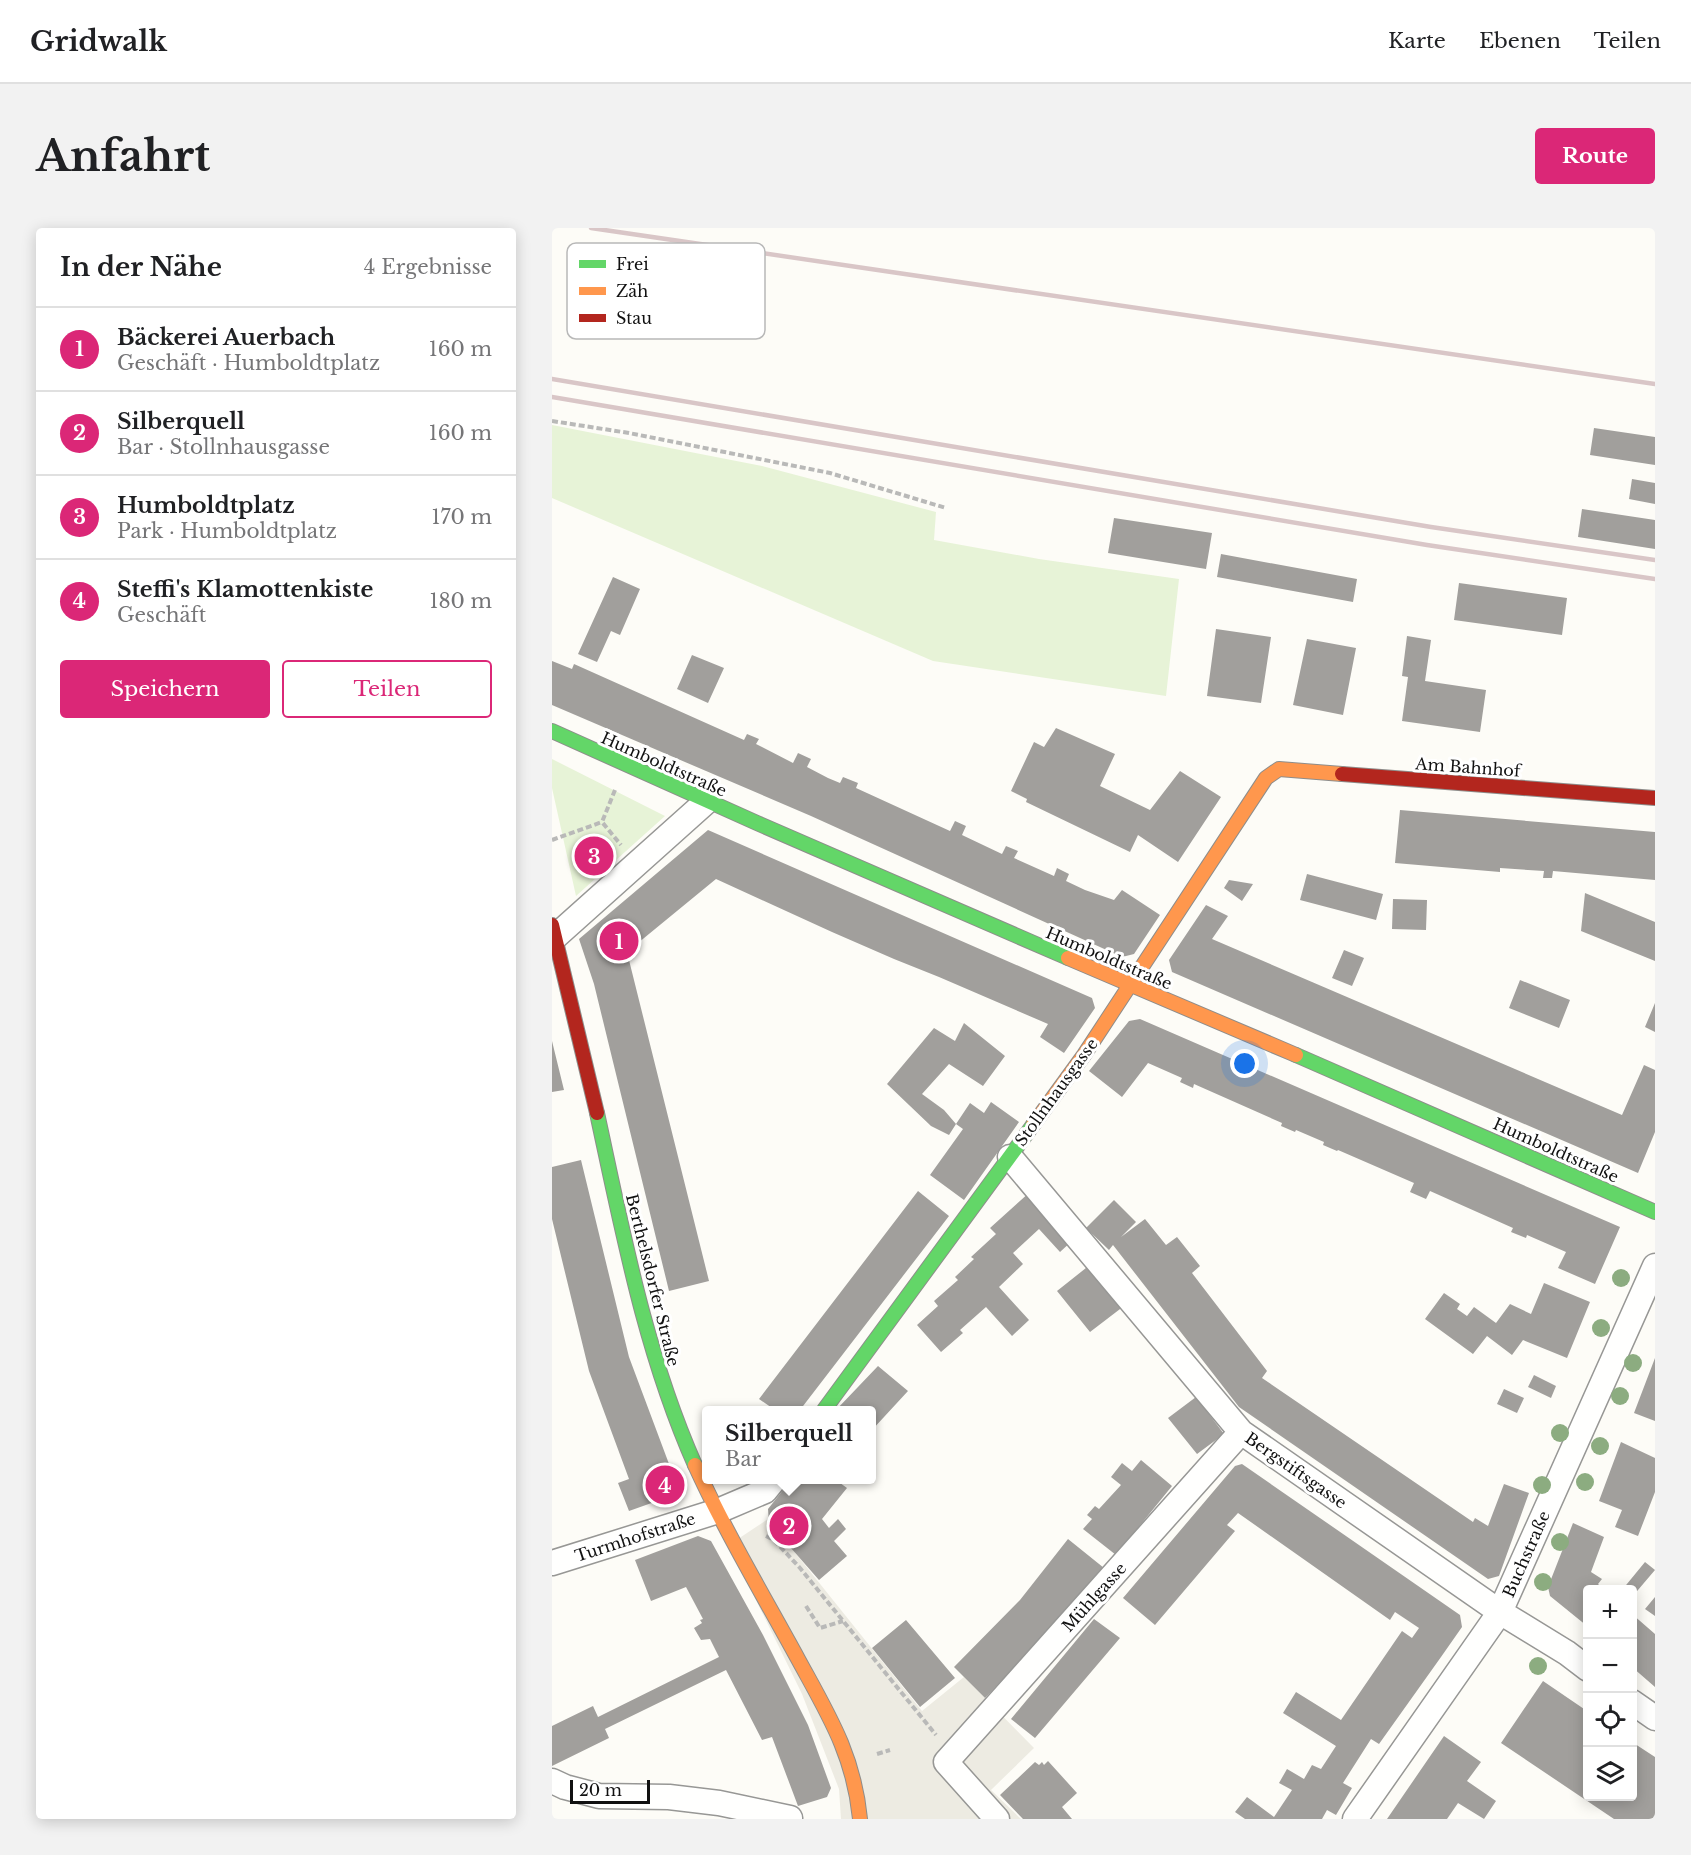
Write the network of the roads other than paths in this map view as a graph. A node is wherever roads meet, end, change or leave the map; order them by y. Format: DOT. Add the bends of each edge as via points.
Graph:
graph roads {
  1 [pos="552,731"];
  2 [pos="1279,769"];
  3 [pos="1655,798"];
  4 [pos="707,801"];
  5 [pos="553,931"];
  6 [pos="1131,985"];
  7 [pos="1010,1157"];
  8 [pos="1655,1212"];
  9 [pos="1655,1266"];
  10 [pos="827,1406"];
  11 [pos="1241,1432"];
  12 [pos="702,1477"];
  13 [pos="705,1484"];
  14 [pos="770,1484"];
  15 [pos="718,1511"];
  16 [pos="552,1563"];
  17 [pos="1500,1612"];
  18 [pos="1583,1666"];
  19 [pos="1637,1705"];
  20 [pos="1655,1718"];
  21 [pos="552,1781"];
  22 [pos="790,1818"];
  23 [pos="860,1819"];
  24 [pos="997,1819"];
  25 [pos="1356,1819"];
  1 -- 4 [label="street, Humboldtstraße"];
  2 -- 3 [label="street, Am Bahnhof"];
  2 -- 6 [label="street, Stollnhausgasse" via="1266,778"];
  4 -- 5 [label="street"];
  4 -- 6 [label="street, Humboldtstraße"];
  5 -- 12 [label="street, Berthelsdorfer Straße" via="638,1299 676,1422"];
  6 -- 7 [label="street, Stollnhausgasse"];
  6 -- 8 [label="street, Humboldtstraße"];
  7 -- 10 [label="street, Stollnhausgasse"];
  7 -- 11 [label="street, Bergstiftsgasse"];
  9 -- 17 [label="street, Buchstraße"];
  11 -- 17 [label="street, Bergstiftsgasse"];
  11 -- 24 [label="street, Mühlgasse" via="946,1762"];
  13 -- 15 [label="street, Berthelsdorfer Straße"];
  14 -- 15 [label="street" via="765,1491"];
  15 -- 16 [label="street, Turmhofstraße"];
  15 -- 23 [label="street, Berthelsdorfer Straße" via="837,1731 858,1793"];
  17 -- 18 [label="street, Bergstiftsgasse"];
  17 -- 25 [label="street, Buchstraße"];
  19 -- 20 [label="street"];
  21 -- 22 [label="street" via="599,1796 669,1797"];
}
